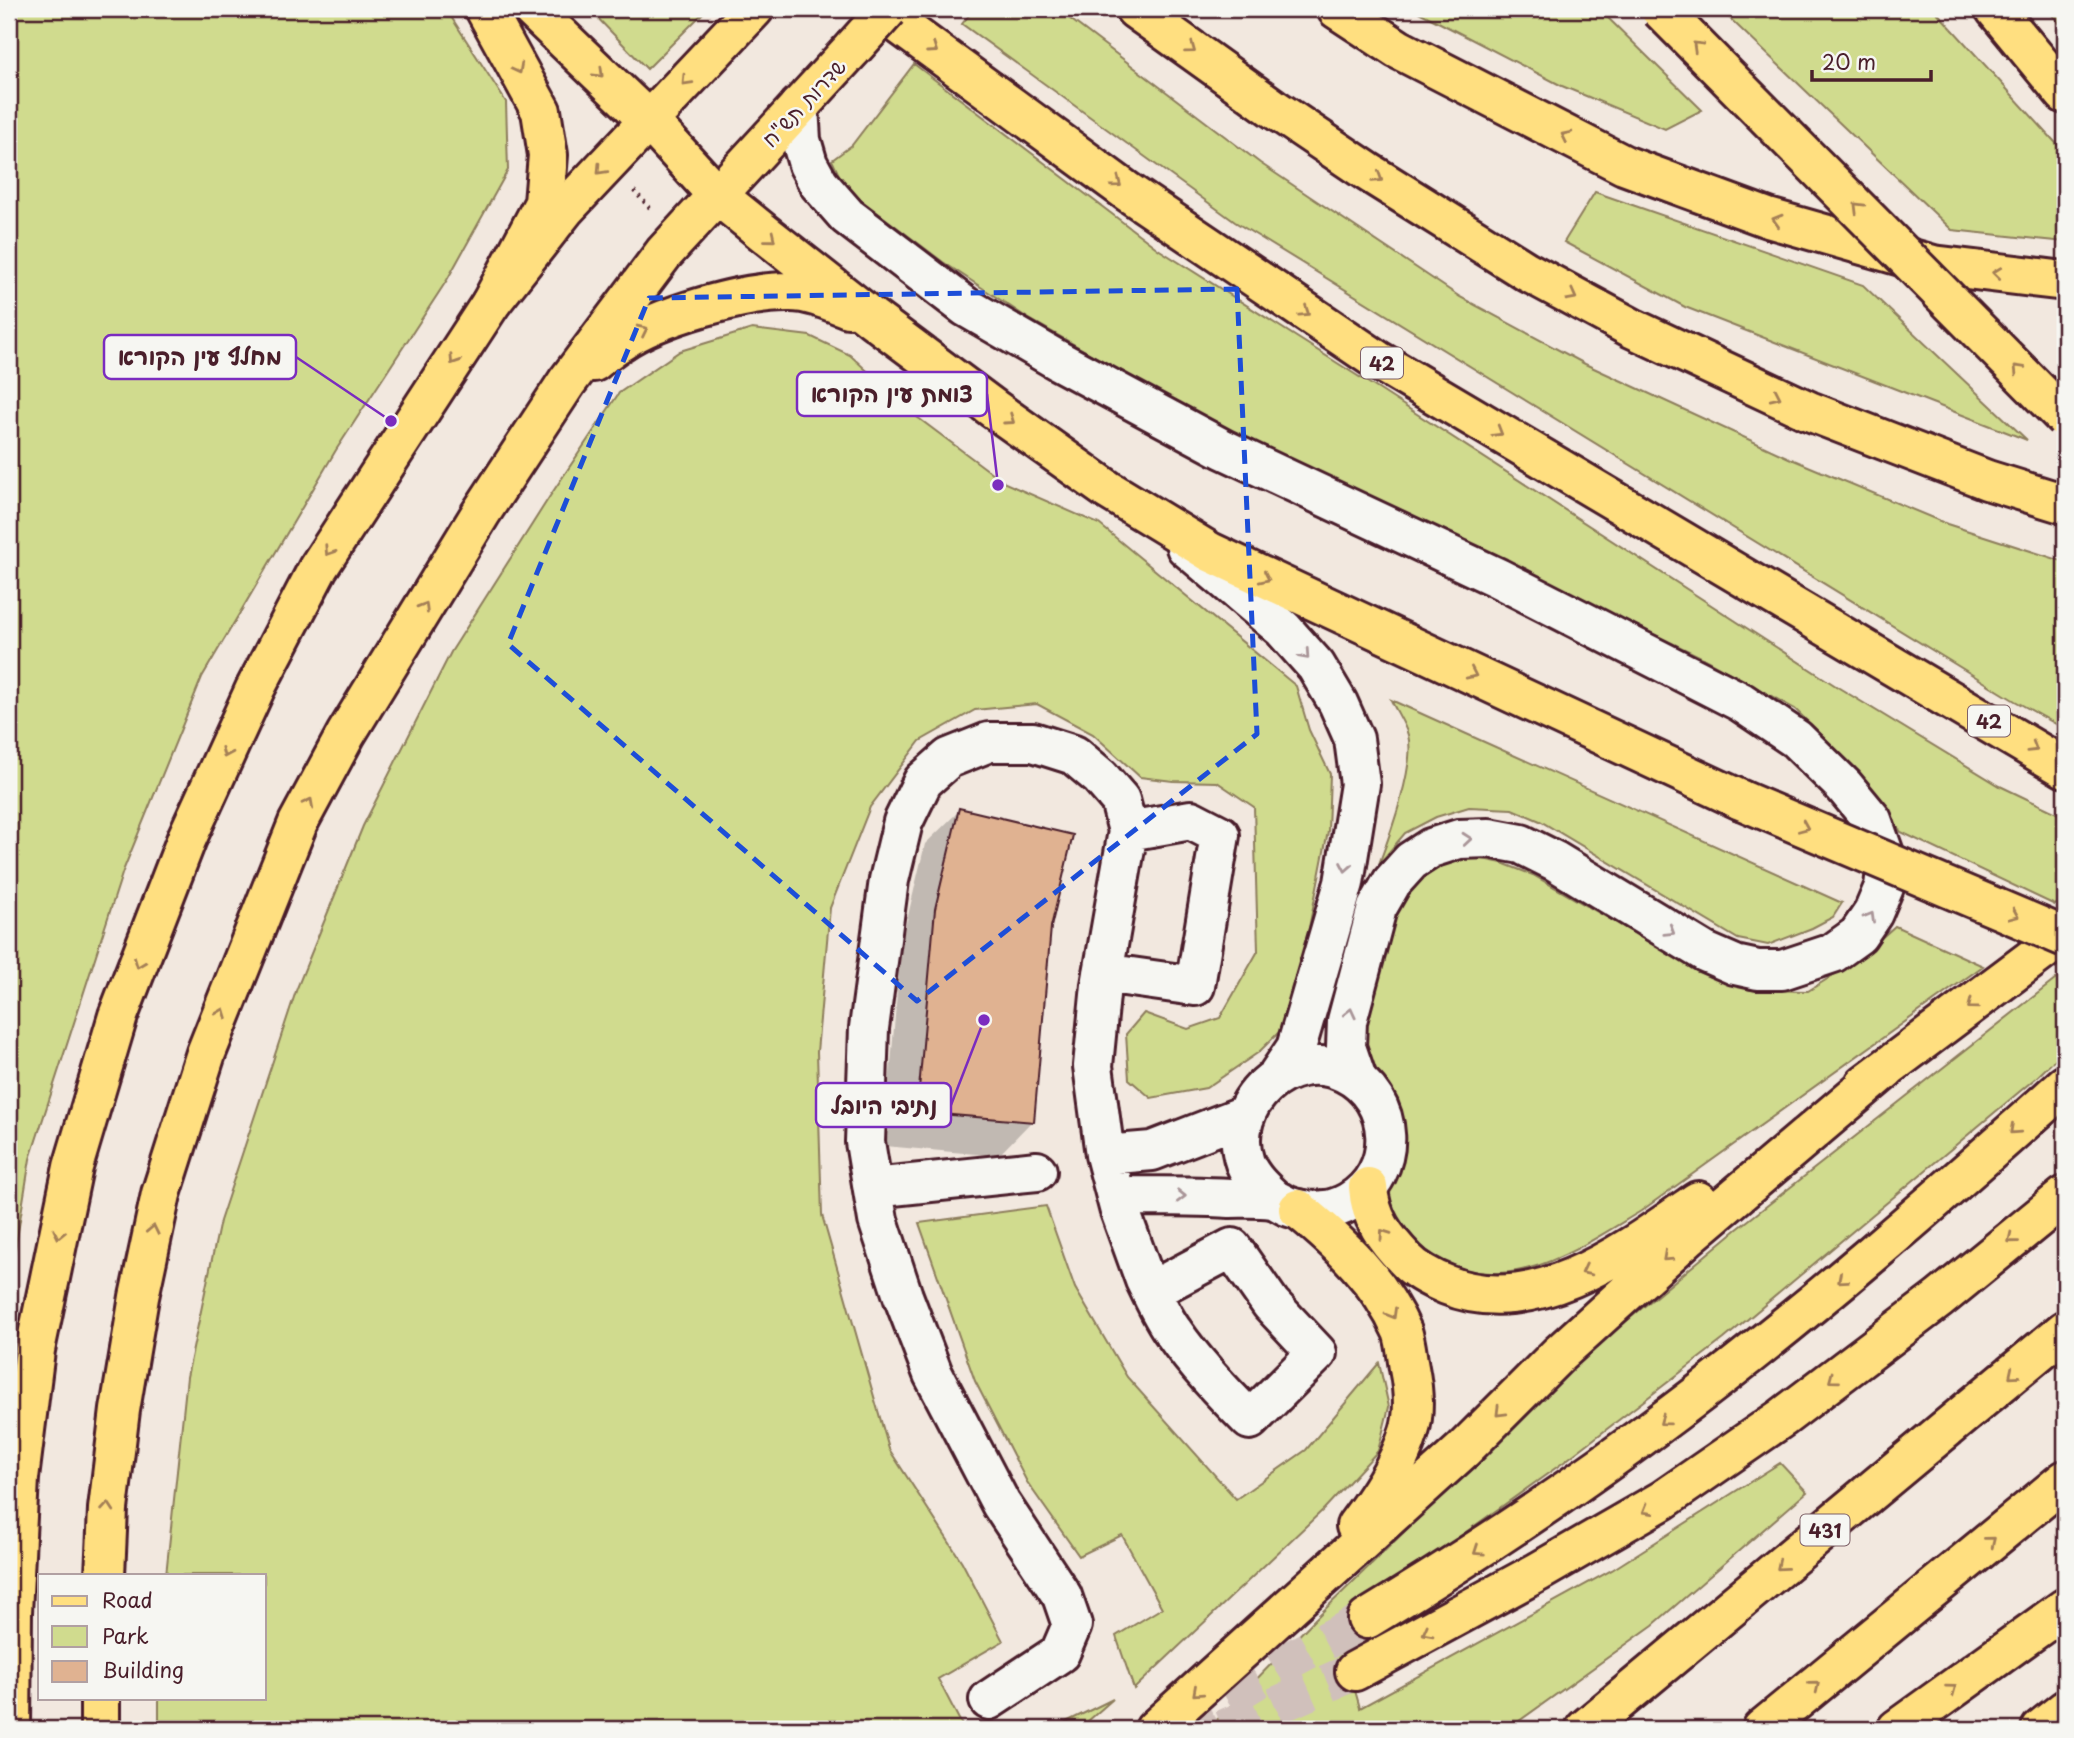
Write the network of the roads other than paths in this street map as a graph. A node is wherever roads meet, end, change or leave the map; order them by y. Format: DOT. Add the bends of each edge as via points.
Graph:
graph roads {
  1 [pos="485,9"];
  2 [pos="532,9"];
  3 [pos="754,9"];
  4 [pos="878,9"];
  5 [pos="888,9"];
  6 [pos="1135,9"];
  7 [pos="1337,9"];
  8 [pos="1660,9"];
  9 [pos="1995,9"];
  10 [pos="2065,94"];
  11 [pos="799,106"];
  12 [pos="649,121"];
  13 [pos="718,195"];
  14 [pos="2065,281"];
  15 [pos="491,303"];
  16 [pos="872,318"];
  17 [pos="567,382"];
  18 [pos="2065,418"];
  19 [pos="2065,503"];
  20 [pos="1144,512"];
  21 [pos="2065,768"];
  22 [pos="1128,831"];
  23 [pos="2065,936"];
  24 [pos="1104,973"];
  25 [pos="1886,1069"];
  26 [pos="1277,1076"];
  27 [pos="1357,1079"];
  28 [pos="2065,1085"];
  29 [pos="1245,1115"];
  30 [pos="1105,1155"];
  31 [pos="1037,1171"];
  32 [pos="1368,1187"];
  33 [pos="873,1188"];
  34 [pos="2065,1196"];
  35 [pos="1287,1204"];
  36 [pos="1119,1208"];
  37 [pos="1151,1291"];
  38 [pos="2065,1330"];
  39 [pos="2065,1480"];
  40 [pos="105,1574"];
  41 [pos="2065,1608"];
  42 [pos="1367,1619"];
  43 [pos="1239,1654"];
  44 [pos="1355,1671"];
  45 [pos="100,1700"];
  46 [pos="989,1700"];
  47 [pos="2065,1710"];
  48 [pos="11,1729"];
  49 [pos="100,1729"];
  50 [pos="1155,1729"];
  51 [pos="1585,1729"];
  52 [pos="1762,1729"];
  53 [pos="1897,1729"];
  54 [pos="2041,1729"];
  1 -- 15 [label="main road, one-way" via="541,111 548,155 544,203"];
  2 -- 12 [label="main road, one-way"];
  3 -- 12 [label="main road, one-way"];
  4 -- 21 [label="main road, 42, one-way" via="1128,192 1377,360"];
  5 -- 11 [label="main road, שדרות תש\"ח, bridge"];
  6 -- 19 [label="main road, one-way" via="1368,172 1526,271 1632,328 1809,411 1987,480"];
  14 -- 7 [label="main road, one-way" via="1933,265 1768,218 1637,170 1398,49"];
  18 -- 8 [label="main road, one-way, bridge"];
  9 -- 10 [label="main road"];
  11 -- 13 [label="main road, שדרות תש\"ח"];
  27 -- 11 [label="lane, one-way" via="1346,1047 1347,1021 1377,908 1392,882 1431,848 1469,838 1521,844 1705,952 1735,965 1782,970 1833,953 1858,935 1873,913 1884,887 1887,862 1872,820 1796,739 1741,702 1487,573 1223,449 966,307 847,216 819,184 801,140"];
  12 -- 13 [label="main road"];
  12 -- 15 [label="main road, one-way" via="565,209"];
  13 -- 16 [label="main road, one-way"];
  13 -- 17 [label="main road, שדרות תש\"ח" via="679,236"];
  15 -- 48 [label="main road, one-way" via="318,568 255,689 187,838 118,1016 73,1167 35,1350 19,1478"];
  17 -- 16 [label="main road, one-way" via="621,341 660,322 754,295 792,292 823,298"];
  16 -- 20 [label="main road, one-way"];
  40 -- 17 [label="main road, שדרות תש\"ח, one-way" via="120,1410 139,1297 161,1194 206,1053 298,823 346,734"];
  20 -- 23 [label="main road, one-way, bridge" via="1210,552 1741,800"];
  20 -- 26 [label="lane, one-way" via="1283,629 1316,667 1353,739 1360,783 1344,883 1296,1048"];
  22 -- 24 [label="lane"];
  22 -- 24 [label="lane" via="1191,820 1220,835 1195,986"];
  22 -- 33 [label="lane" via="1120,800 1100,777 1074,755 1033,742 989,742 949,758 923,781 903,822 889,880 869,1028 865,1142"];
  23 -- 25 [label="main road, one-way"];
  24 -- 30 [label="lane" via="1093,1066"];
  25 -- 32 [label="main road, one-way" via="1629,1249 1570,1279 1530,1292 1469,1294 1414,1268 1374,1220"];
  25 -- 43 [label="main road, one-way" via="1689,1236"];
  26 -- 27 [label="lane" via="1317,1065"];
  26 -- 29 [label="lane" via="1263,1086"];
  27 -- 32 [label="lane" via="1374,1096 1384,1118 1387,1143 1381,1166"];
  28 -- 42 [label="main road, one-way" via="1820,1298 1676,1412 1462,1562"];
  29 -- 30 [label="lane" via="1152,1150"];
  29 -- 35 [label="lane" via="1241,1139 1245,1162 1257,1184"];
  30 -- 36 [label="lane"];
  31 -- 33 [label="lane"];
  32 -- 35 [label="lane" via="1348,1203 1324,1210"];
  33 -- 46 [label="lane" via="877,1220 933,1374 1001,1504 1062,1596 1072,1625 1060,1653"];
  34 -- 44 [label="main road, one-way" via="1939,1299 1663,1500"];
  36 -- 35 [label="lane, one-way" via="1128,1196"];
  35 -- 43 [label="main road, one-way" via="1338,1242 1376,1287 1403,1333 1413,1388 1410,1429 1382,1491 1342,1544"];
  36 -- 37 [label="lane"];
  37 -- 37 [label="lane" via="1232,1248 1271,1304 1317,1353 1250,1420 1209,1379 1172,1331"];
  38 -- 51 [label="main road, 431, one-way"];
  52 -- 39 [label="main road, one-way"];
  53 -- 41 [label="main road, one-way"];
  43 -- 50 [label="main road, one-way"];
  45 -- 49 [label="main road"];
  47 -- 54 [label="main road"];
}
